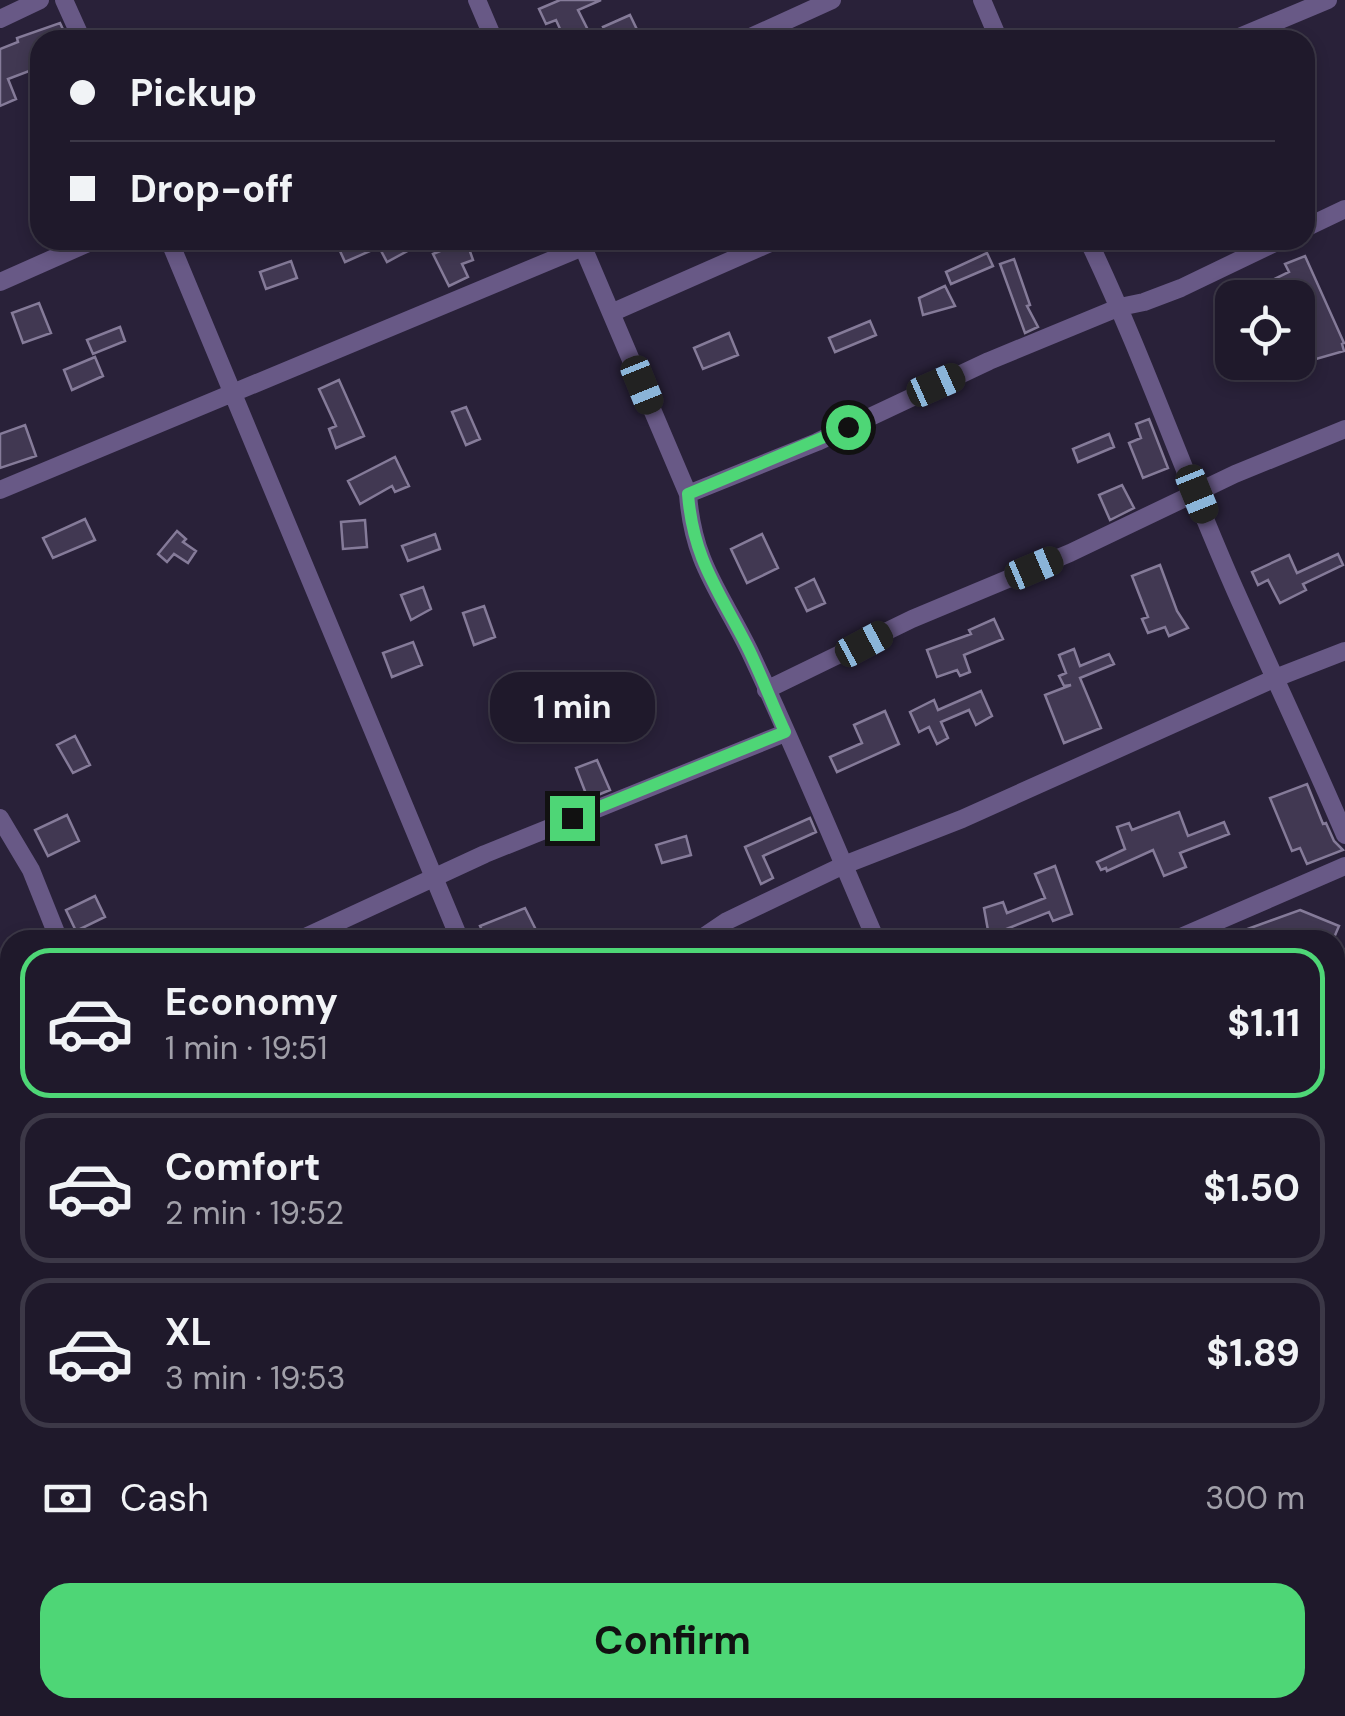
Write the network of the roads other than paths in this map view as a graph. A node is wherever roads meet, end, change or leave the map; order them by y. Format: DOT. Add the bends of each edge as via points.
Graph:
graph roads {
  1 [pos="40,0"];
  2 [pos="64,0"];
  3 [pos="477,0"];
  4 [pos="832,0"];
  5 [pos="982,0"];
  6 [pos="1328,0"];
  7 [pos="0,19"];
  8 [pos="78,30"];
  9 [pos="490,30"];
  10 [pos="766,30"];
  11 [pos="995,30"];
  12 [pos="1256,30"];
  13 [pos="1345,209"];
  14 [pos="1315,223"];
  15 [pos="72,250"];
  16 [pos="173,250"];
  17 [pos="568,250"];
  18 [pos="585,250"];
  19 [pos="754,250"];
  20 [pos="1093,250"];
  21 [pos="1260,250"];
  22 [pos="0,282"];
  23 [pos="1120,306"];
  24 [pos="612,312"];
  25 [pos="234,392"];
  26 [pos="1345,429"];
  27 [pos="0,490"];
  28 [pos="688,494"];
  29 [pos="1197,494"];
  30 [pos="1345,651"];
  31 [pos="1278,677"];
  32 [pos="766,690"];
  33 [pos="785,732"];
  34 [pos="0,818"];
  35 [pos="1345,836"];
  36 [pos="844,865"];
  37 [pos="1345,866"];
  38 [pos="435,879"];
  39 [pos="54,930"];
  40 [pos="320,930"];
  41 [pos="456,930"];
  42 [pos="714,930"];
  43 [pos="872,930"];
  44 [pos="1197,930"];
  1 -- 7 [label="street"];
  2 -- 8 [label="street"];
  3 -- 9 [label="street"];
  4 -- 10 [label="street"];
  5 -- 11 [label="street"];
  6 -- 12 [label="street"];
  13 -- 14 [label="street"];
  15 -- 22 [label="street"];
  16 -- 25 [label="street"];
  17 -- 25 [label="street"];
  18 -- 24 [label="street"];
  19 -- 24 [label="street"];
  20 -- 23 [label="street"];
  21 -- 23 [label="street" via="1180,288"];
  23 -- 28 [label="street"];
  23 -- 29 [label="street"];
  24 -- 28 [label="street"];
  25 -- 27 [label="street"];
  25 -- 38 [label="street"];
  26 -- 29 [label="street"];
  28 -- 32 [label="street" via="698,554"];
  29 -- 31 [label="street"];
  29 -- 32 [label="street"];
  30 -- 31 [label="street"];
  31 -- 35 [label="street"];
  31 -- 36 [label="street"];
  32 -- 33 [label="street"];
  33 -- 36 [label="street"];
  33 -- 38 [label="street"];
  34 -- 39 [label="street" via="32,870"];
  36 -- 42 [label="street"];
  36 -- 43 [label="street"];
  37 -- 44 [label="street"];
  38 -- 40 [label="street"];
  38 -- 41 [label="street"];
}
